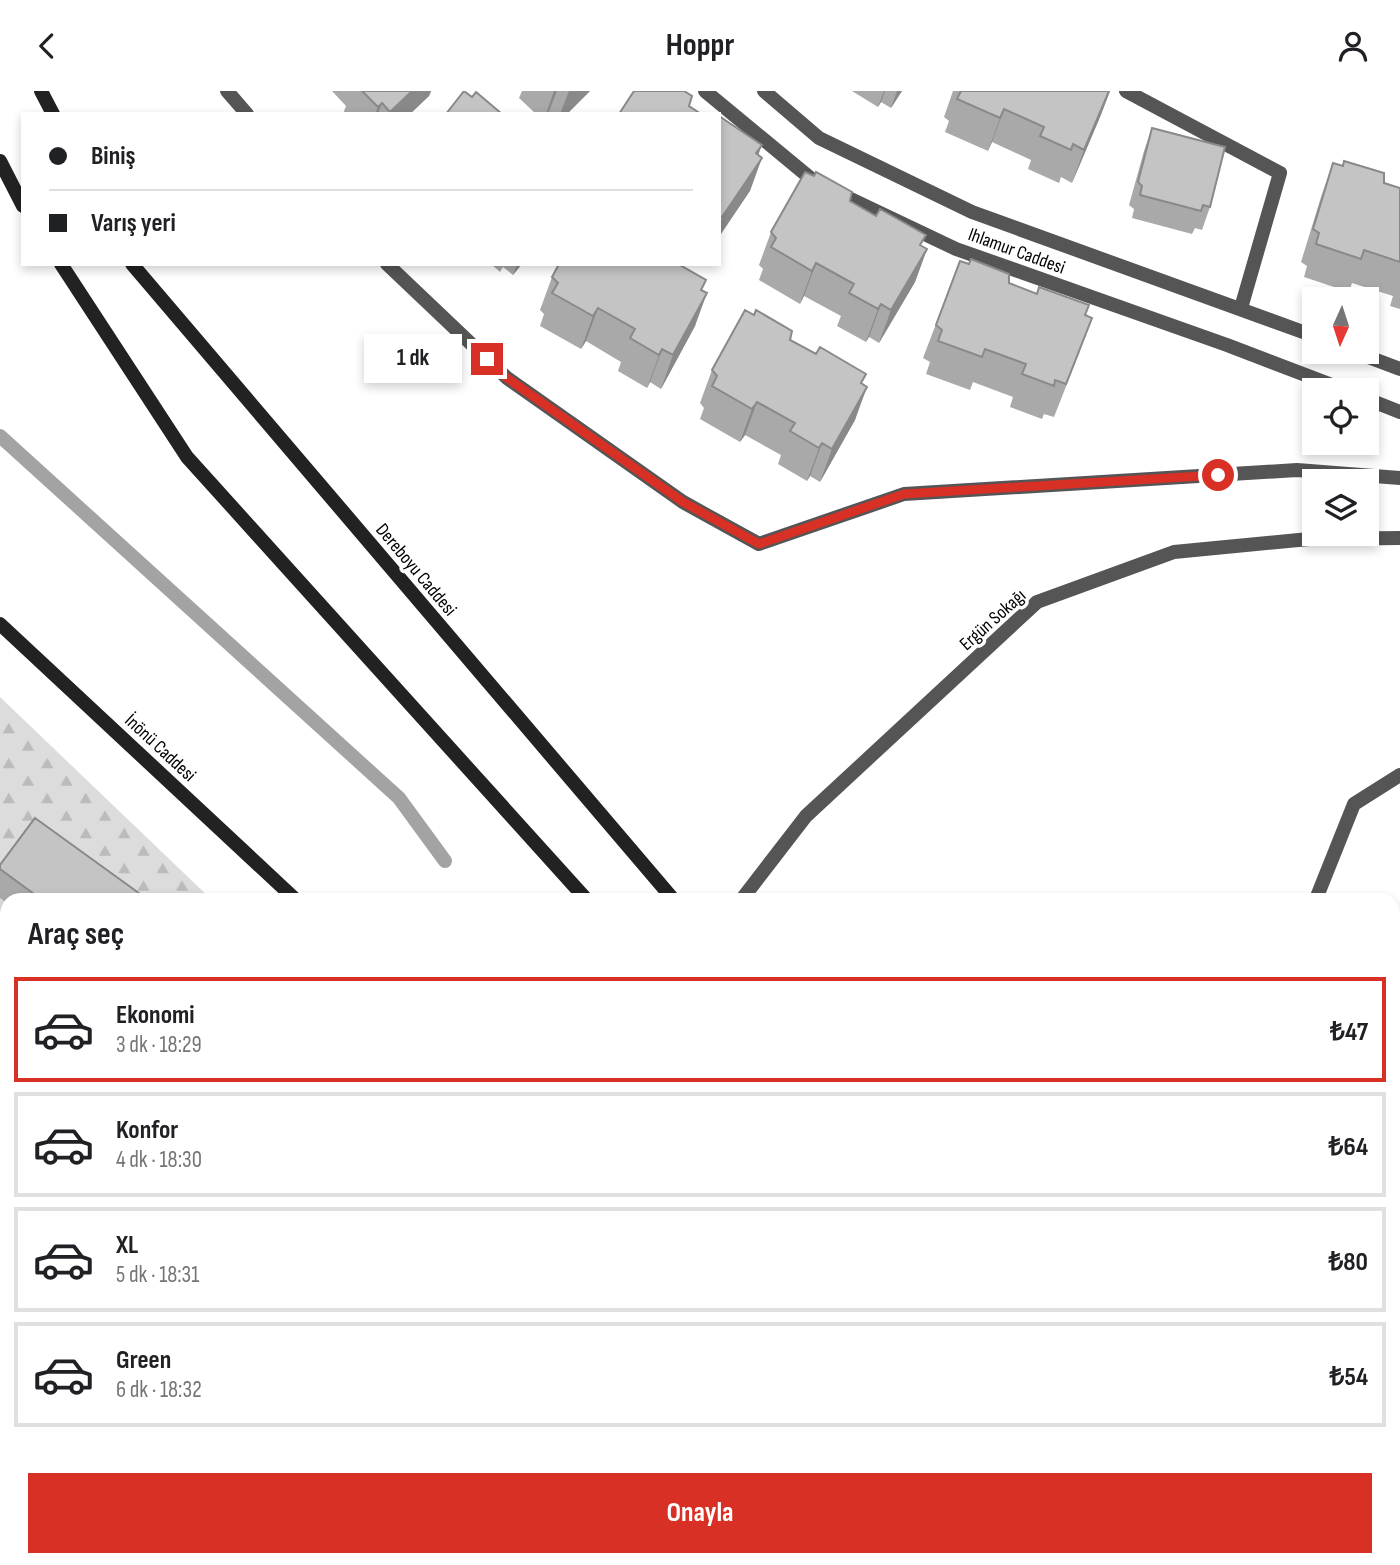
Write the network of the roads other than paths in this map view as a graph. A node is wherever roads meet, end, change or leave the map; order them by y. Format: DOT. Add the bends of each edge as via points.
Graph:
graph roads {
  1 [pos="41,91"];
  2 [pos="227,91"];
  3 [pos="705,91"];
  4 [pos="764,91"];
  5 [pos="1126,91"];
  6 [pos="52,112"];
  7 [pos="245,112"];
  8 [pos="0,161"];
  9 [pos="21,202"];
  10 [pos="62,266"];
  11 [pos="134,266"];
  12 [pos="389,266"];
  13 [pos="1241,308"];
  14 [pos="1302,331"];
  15 [pos="1379,361"];
  16 [pos="1400,369"];
  17 [pos="1314,378"];
  18 [pos="1379,404"];
  19 [pos="1400,412"];
  20 [pos="1400,478"];
  21 [pos="1400,538"];
  22 [pos="0,624"];
  23 [pos="1400,775"];
  24 [pos="289,893"];
  25 [pos="581,893"];
  26 [pos="668,893"];
  27 [pos="750,893"];
  28 [pos="1318,893"];
  1 -- 6 [label="main road"];
  2 -- 7 [label="street"];
  3 -- 17 [label="street, Ihlamur Caddesi" via="814,182 956,249"];
  4 -- 13 [label="street, Ihlamur Caddesi" via="819,138 972,212"];
  5 -- 13 [label="street" via="1280,173"];
  8 -- 9 [label="main road"];
  10 -- 25 [label="main road" via="187,457"];
  11 -- 26 [label="main road, Dereboyu Caddesi"];
  12 -- 20 [label="street" via="507,378 683,502 759,544 904,494 1297,470"];
  13 -- 14 [label="street, Ihlamur Caddesi"];
  15 -- 16 [label="street"];
  18 -- 19 [label="street"];
  21 -- 27 [label="street, Ergün Sokağı" via="1309,540 1174,552 1037,602 806,816"];
  22 -- 24 [label="main road, İnönü Caddesi"];
  23 -- 28 [label="street" via="1354,804"];
}
